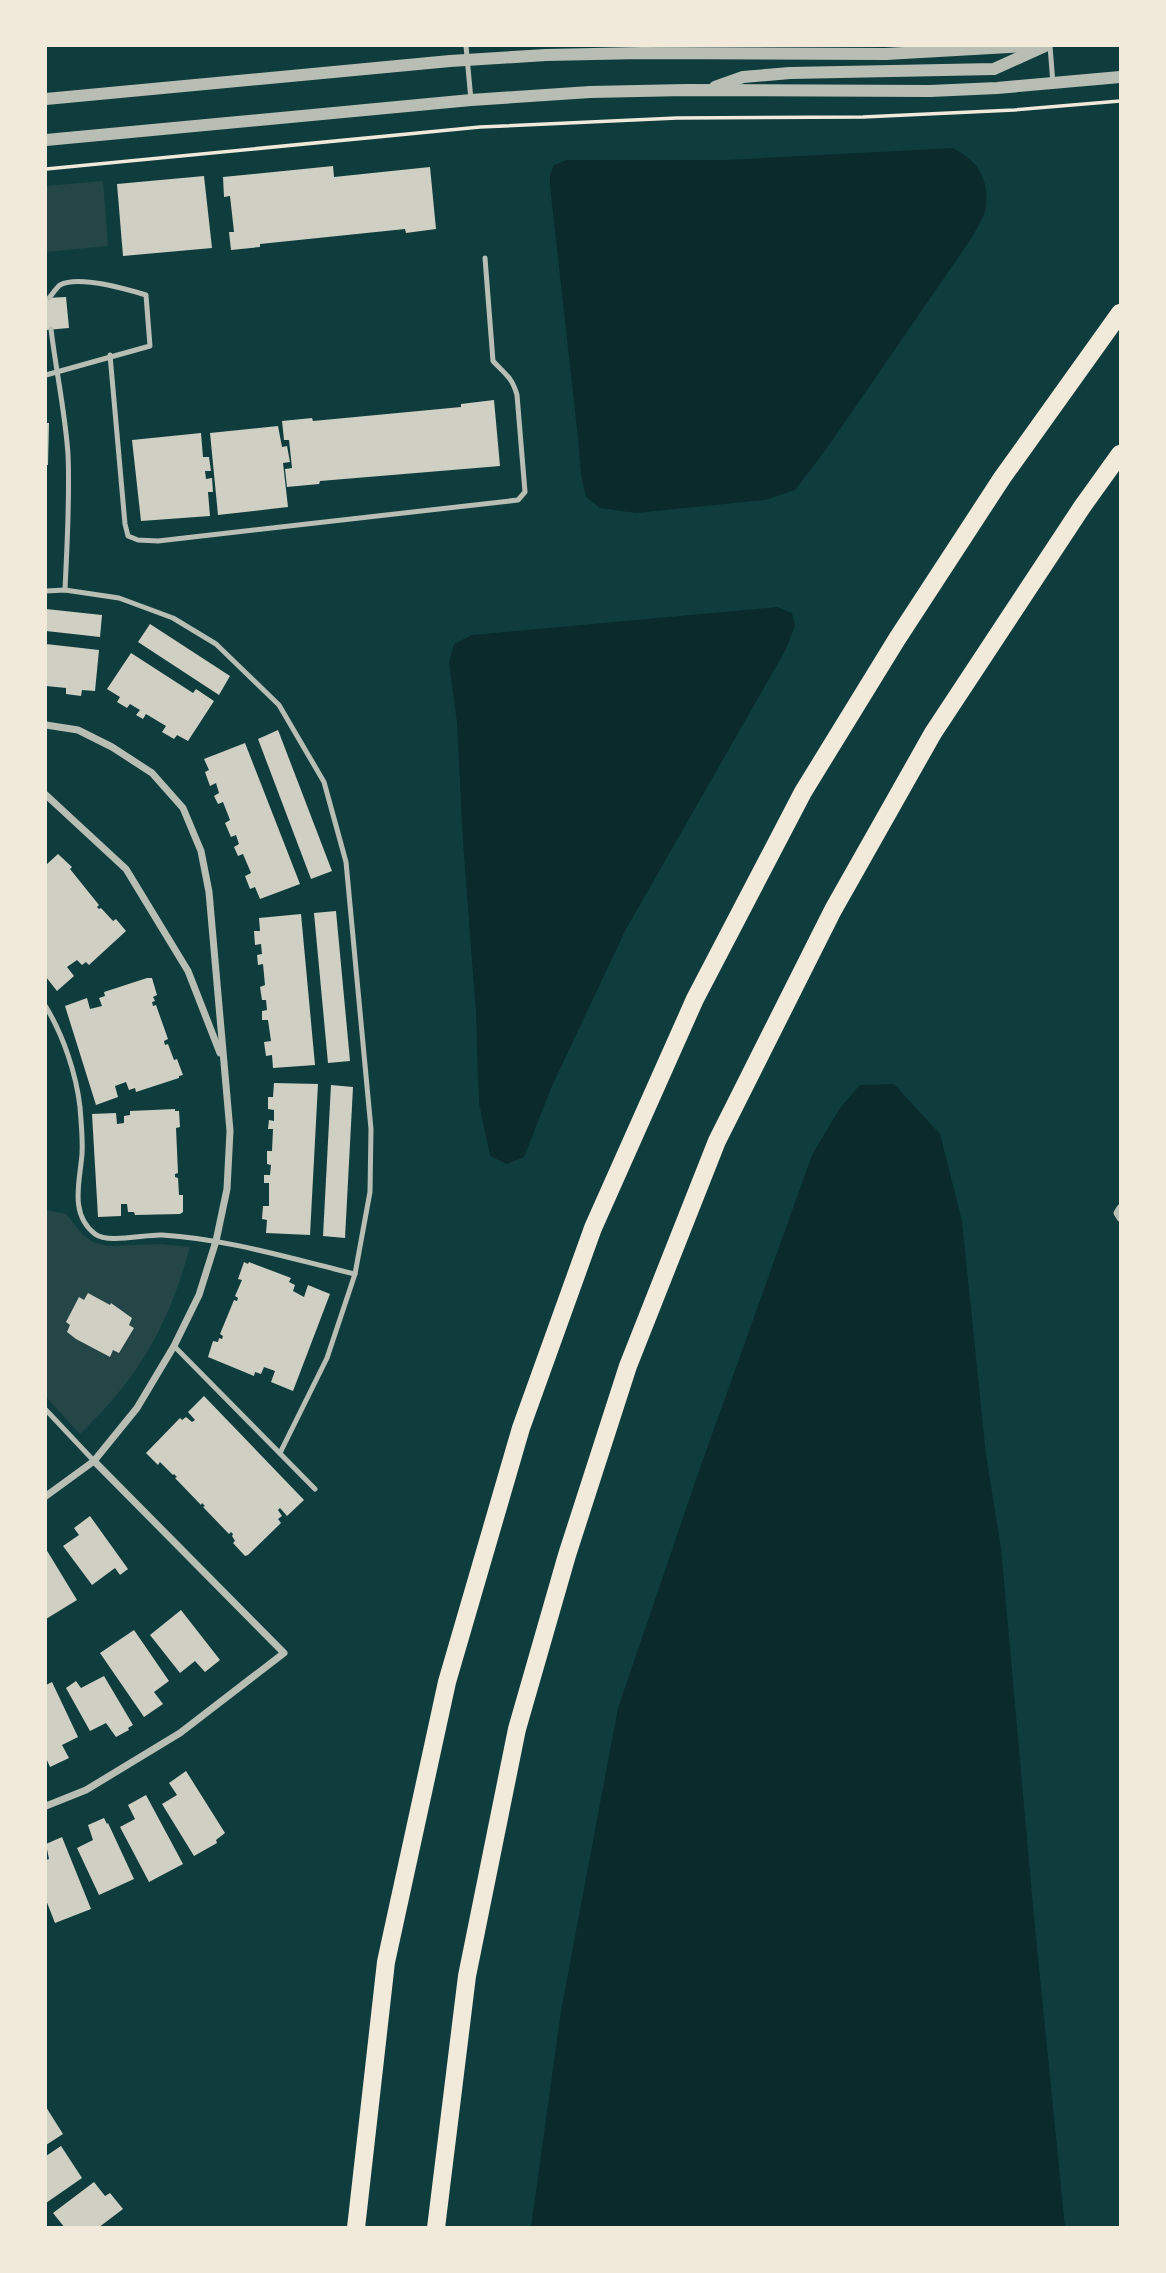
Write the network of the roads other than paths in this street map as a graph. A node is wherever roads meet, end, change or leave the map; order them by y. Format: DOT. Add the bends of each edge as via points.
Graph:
graph roads {
  1 [pos="466,46"];
  2 [pos="1026,46"];
  3 [pos="1047,46"];
  4 [pos="467,60"];
  5 [pos="1121,78"];
  6 [pos="1053,84"];
  7 [pos="705,90"];
  8 [pos="46,99"];
  9 [pos="471,100"];
  10 [pos="46,140"];
  11 [pos="485,258"];
  12 [pos="48,298"];
  13 [pos="1121,313"];
  14 [pos="51,330"];
  15 [pos="110,355"];
  16 [pos="56,372"];
  17 [pos="46,375"];
  18 [pos="1121,454"];
  19 [pos="65,590"];
  20 [pos="46,591"];
  21 [pos="46,725"];
  22 [pos="46,795"];
  23 [pos="46,1007"];
  24 [pos="222,1060"];
  25 [pos="1121,1208"];
  26 [pos="1121,1218"];
  27 [pos="216,1241"];
  28 [pos="355,1273"];
  29 [pos="174,1346"];
  30 [pos="46,1410"];
  31 [pos="280,1453"];
  32 [pos="94,1461"];
  33 [pos="316,1489"];
  34 [pos="46,1496"];
  35 [pos="46,1806"];
  36 [pos="356,2228"];
  37 [pos="436,2228"];
  1 -- 4 [label="lane"];
  2 -- 4 [label="street" via="886,54 642,53"];
  3 -- 6 [label="lane"];
  3 -- 7 [label="street" via="994,69 790,73 743,77"];
  4 -- 8 [label="street"];
  4 -- 9 [label="lane"];
  5 -- 6 [label="street"];
  6 -- 7 [label="street" via="930,91"];
  7 -- 9 [label="street"];
  9 -- 10 [label="street"];
  11 -- 15 [label="lane" via="494,361 507,373 517,396 525,492 518,500 138,540 128,536 125,524"];
  12 -- 15 [label="lane" via="61,285 84,282 146,295 150,346"];
  13 -- 36 [label="highway" via="995,489 803,792 695,999 593,1228 521,1428 447,1682 386,1962"];
  14 -- 16 [label="lane"];
  15 -- 16 [label="lane"];
  16 -- 17 [label="lane"];
  16 -- 19 [label="lane" via="68,454"];
  18 -- 37 [label="highway" via="933,733 833,910 717,1141 628,1366 517,1729 467,1976"];
  19 -- 20 [label="lane"];
  19 -- 28 [label="lane" via="119,598 173,618 216,644 279,705 324,782 346,862 371,1129 370,1192"];
  21 -- 24 [label="street" via="78,730 112,747 152,773 183,808 201,851 209,892"];
  22 -- 24 [label="street" via="125,869 188,971"];
  23 -- 27 [label="lane" via="68,1056 79,1104 82,1152 77,1187 86,1224 97,1236 160,1235"];
  24 -- 27 [label="street" via="230,1131 227,1189"];
  25 -- 26 [label="street" via="1117,1213"];
  27 -- 28 [label="lane"];
  27 -- 29 [label="street"];
  28 -- 31 [label="lane" via="327,1358"];
  29 -- 31 [label="lane"];
  29 -- 32 [label="street" via="137,1408"];
  30 -- 32 [label="lane"];
  31 -- 33 [label="lane"];
  32 -- 34 [label="street"];
  32 -- 35 [label="street" via="284,1653 180,1733 86,1790"];
}
